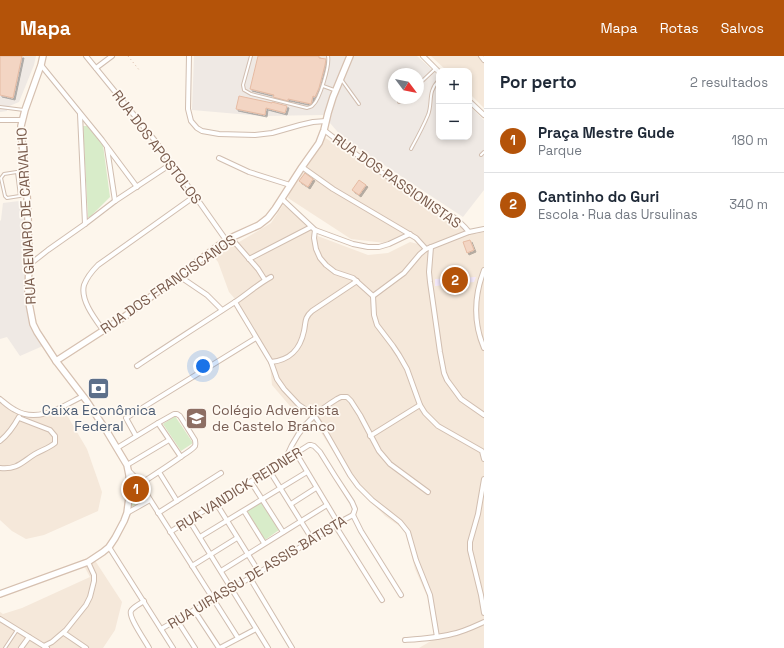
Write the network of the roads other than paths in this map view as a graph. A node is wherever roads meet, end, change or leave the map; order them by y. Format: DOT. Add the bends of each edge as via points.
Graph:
graph roads {
  1 [pos="43,56"];
  2 [pos="86,56"];
  3 [pos="112,56"];
  4 [pos="189,56"];
  5 [pos="251,56"];
  6 [pos="328,56"];
  7 [pos="350,56"];
  8 [pos="423,56"];
  9 [pos="481,56"];
  10 [pos="484,60"];
  11 [pos="41,65"];
  12 [pos="96,68"];
  13 [pos="436,68"];
  14 [pos="436,72"];
  15 [pos="341,78"];
  16 [pos="424,80"];
  17 [pos="436,83"];
  18 [pos="323,86"];
  19 [pos="335,91"];
  20 [pos="359,104"];
  21 [pos="472,104"];
  22 [pos="0,107"];
  23 [pos="25,110"];
  24 [pos="80,114"];
  25 [pos="484,115"];
  26 [pos="0,120"];
  27 [pos="22,120"];
  28 [pos="326,120"];
  29 [pos="324,130"];
  30 [pos="106,146"];
  31 [pos="411,150"];
  32 [pos="484,152"];
  33 [pos="481,155"];
  34 [pos="219,158"];
  35 [pos="171,164"];
  36 [pos="302,167"];
  37 [pos="24,170"];
  38 [pos="17,172"];
  39 [pos="290,185"];
  40 [pos="137,187"];
  41 [pos="27,195"];
  42 [pos="20,196"];
  43 [pos="195,196"];
  44 [pos="282,198"];
  45 [pos="115,201"];
  46 [pos="85,224"];
  47 [pos="313,229"];
  48 [pos="484,229"];
  49 [pos="469,232"];
  50 [pos="410,234"];
  51 [pos="229,239"];
  52 [pos="428,248"];
  53 [pos="249,259"];
  54 [pos="29,265"];
  55 [pos="484,270"];
  56 [pos="179,276"];
  57 [pos="271,277"];
  58 [pos="265,280"];
  59 [pos="358,281"];
  60 [pos="373,296"];
  61 [pos="236,302"];
  62 [pos="222,310"];
  63 [pos="104,330"];
  64 [pos="256,338"];
  65 [pos="484,348"];
  66 [pos="56,361"];
  67 [pos="271,362"];
  68 [pos="137,366"];
  69 [pos="83,396"];
  70 [pos="0,399"];
  71 [pos="420,405"];
  72 [pos="22,414"];
  73 [pos="314,415"];
  74 [pos="484,415"];
  75 [pos="19,418"];
  76 [pos="158,423"];
  77 [pos="136,436"];
  78 [pos="370,436"];
  79 [pos="169,440"];
  80 [pos="0,441"];
  81 [pos="117,448"];
  82 [pos="296,453"];
  83 [pos="181,457"];
  84 [pos="286,459"];
  85 [pos="484,459"];
  86 [pos="128,467"];
  87 [pos="0,468"];
  88 [pos="269,470"];
  89 [pos="159,472"];
  90 [pos="307,472"];
  91 [pos="222,473"];
  92 [pos="484,479"];
  93 [pos="251,482"];
  94 [pos="140,484"];
  95 [pos="280,487"];
  96 [pos="316,488"];
  97 [pos="428,492"];
  98 [pos="150,500"];
  99 [pos="262,500"];
  100 [pos="177,501"];
  101 [pos="216,503"];
  102 [pos="291,504"];
  103 [pos="327,505"];
  104 [pos="244,511"];
  105 [pos="127,513"];
  106 [pos="158,513"];
  107 [pos="354,515"];
  108 [pos="189,520"];
  109 [pos="228,521"];
  110 [pos="301,521"];
  111 [pos="337,524"];
  112 [pos="170,532"];
  113 [pos="283,532"];
  114 [pos="200,537"];
  115 [pos="237,538"];
  116 [pos="312,539"];
  117 [pos="264,543"];
  118 [pos="109,547"];
  119 [pos="211,554"];
  120 [pos="248,554"];
  121 [pos="88,562"];
  122 [pos="192,566"];
  123 [pos="221,571"];
  124 [pos="259,572"];
  125 [pos="250,578"];
  126 [pos="231,589"];
  127 [pos="0,594"];
  128 [pos="401,595"];
  129 [pos="213,599"];
  130 [pos="382,600"];
  131 [pos="144,601"];
  132 [pos="194,610"];
  133 [pos="484,613"];
  134 [pos="0,619"];
  135 [pos="177,620"];
  136 [pos="484,622"];
  137 [pos="161,629"];
  138 [pos="256,629"];
  139 [pos="18,630"];
  140 [pos="64,633"];
  141 [pos="29,637"];
  142 [pos="437,637"];
  143 [pos="238,638"];
  144 [pos="405,640"];
  145 [pos="228,646"];
  146 [pos="43,647"];
  147 [pos="5,648"];
  148 [pos="21,648"];
  149 [pos="86,648"];
  150 [pos="149,648"];
  151 [pos="173,648"];
  152 [pos="195,648"];
  153 [pos="219,648"];
  154 [pos="268,648"];
  155 [pos="292,648"];
  1 -- 11 [label="main road, RUA GENARO DE CARVALHO"];
  2 -- 12 [label="street, RUA DOS APOSTOLOS"];
  3 -- 12 [label="street"];
  4 -- 28 [label="street" via="188,109 191,121 202,131 255,135"];
  5 -- 18 [label="lane" via="243,85 244,90 251,94 307,108 317,101"];
  6 -- 18 [label="lane"];
  7 -- 15 [label="main road, RUA DOS FRANCISCANOS"];
  8 -- 13 [label="street"];
  9 -- 10 [label="street"];
  11 -- 23 [label="main road, RUA GENARO DE CARVALHO"];
  11 -- 24 [label="street"];
  12 -- 35 [label="street, RUA DOS APOSTOLOS"];
  14 -- 16 [label="lane"];
  15 -- 19 [label="main road, RUA DOS FRANCISCANOS"];
  15 -- 20 [label="lane"];
  17 -- 31 [label="lane" via="431,93 429,113"];
  18 -- 19 [label="lane"];
  19 -- 28 [label="main road, RUA DOS FRANCISCANOS"];
  21 -- 25 [label="street"];
  22 -- 23 [label="lane"];
  23 -- 27 [label="main road, RUA GENARO DE CARVALHO"];
  24 -- 30 [label="street"];
  24 -- 46 [label="street"];
  26 -- 27 [label="street"];
  27 -- 37 [label="main road, RUA GENARO DE CARVALHO"];
  28 -- 29 [label="main road, RUA DOS FRANCISCANOS"];
  29 -- 36 [label="main road, RUA DOS FRANCISCANOS" via="319,143"];
  29 -- 49 [label="street, RUA DOS PASSIONISTAS" via="371,166 449,213"];
  30 -- 40 [label="street"];
  30 -- 45 [label="street"];
  32 -- 33 [label="lane"];
  34 -- 39 [label="street" via="249,172"];
  35 -- 40 [label="street"];
  35 -- 43 [label="street, RUA DOS APOSTOLOS"];
  36 -- 39 [label="main road, RUA DOS FRANCISCANOS"];
  36 -- 50 [label="street" via="333,189"];
  37 -- 38 [label="lane"];
  37 -- 41 [label="main road, RUA GENARO DE CARVALHO"];
  38 -- 42 [label="lane"];
  38 -- 42 [label="lane" via="4,174 1,178 6,197"];
  39 -- 44 [label="main road, RUA DOS FRANCISCANOS"];
  40 -- 45 [label="street"];
  41 -- 42 [label="lane"];
  41 -- 54 [label="main road, RUA GENARO DE CARVALHO"];
  43 -- 51 [label="street, RUA DOS APOSTOLOS"];
  43 -- 63 [label="street" via="90,273 84,286 84,293 89,309"];
  44 -- 47 [label="street"];
  44 -- 51 [label="main road, RUA DOS FRANCISCANOS" via="268,218"];
  45 -- 46 [label="street"];
  46 -- 54 [label="street"];
  47 -- 50 [label="street" via="368,248 385,246"];
  47 -- 53 [label="street"];
  47 -- 59 [label="street" via="316,249 326,265 335,272"];
  48 -- 49 [label="street"];
  49 -- 52 [label="street"];
  50 -- 52 [label="street"];
  51 -- 53 [label="street, RUA DOS APOSTOLOS"];
  51 -- 56 [label="main road, RUA DOS FRANCISCANOS"];
  52 -- 60 [label="street" via="404,273"];
  52 -- 74 [label="street" via="430,282 444,373 461,399"];
  53 -- 58 [label="street, RUA DOS APOSTOLOS"];
  54 -- 66 [label="main road, RUA GENARO DE CARVALHO" via="29,303 34,324"];
  55 -- 65 [label="street" via="475,308 478,331"];
  56 -- 62 [label="street"];
  56 -- 63 [label="main road, RUA DOS FRANCISCANOS"];
  57 -- 58 [label="street"];
  58 -- 61 [label="street"];
  59 -- 60 [label="street"];
  59 -- 67 [label="street" via="312,311 307,316 302,337 293,354"];
  60 -- 71 [label="street" via="377,325 404,364"];
  61 -- 62 [label="street"];
  61 -- 64 [label="street"];
  62 -- 68 [label="street"];
  63 -- 66 [label="main road, RUA DOS FRANCISCANOS"];
  64 -- 67 [label="street"];
  64 -- 77 [label="street" via="126,418"];
  66 -- 69 [label="main road, RUA GENARO DE CARVALHO"];
  67 -- 73 [label="street" via="284,389 299,406"];
  69 -- 72 [label="street" via="50,412"];
  69 -- 81 [label="main road, RUA GENARO DE CARVALHO"];
  70 -- 72 [label="street"];
  71 -- 78 [label="street"];
  71 -- 85 [label="street" via="438,426 482,451"];
  72 -- 75 [label="street"];
  73 -- 78 [label="street" via="337,399 347,397"];
  73 -- 84 [label="street"];
  73 -- 142 [label="street" via="358,486 408,532 430,595"];
  75 -- 80 [label="street" via="11,431"];
  75 -- 87 [label="street" via="50,430 55,436 55,443 15,467"];
  76 -- 77 [label="street"];
  76 -- 79 [label="street"];
  76 -- 83 [label="street" via="179,414 196,442 194,447"];
  77 -- 81 [label="street"];
  78 -- 97 [label="street" via="390,464"];
  79 -- 83 [label="street"];
  79 -- 86 [label="street"];
  81 -- 86 [label="main road, RUA GENARO DE CARVALHO"];
  82 -- 84 [label="street, RUA VANDICK REIDNER"];
  82 -- 90 [label="street"];
  82 -- 107 [label="street, RUA VANDICK REIDNER" via="309,445 320,452 352,502"];
  83 -- 89 [label="street"];
  84 -- 88 [label="street, RUA VANDICK REIDNER"];
  86 -- 94 [label="street"];
  86 -- 105 [label="main road" via="130,490"];
  88 -- 93 [label="street, RUA VANDICK REIDNER"];
  88 -- 95 [label="street"];
  89 -- 94 [label="street"];
  89 -- 100 [label="street"];
  90 -- 95 [label="street"];
  90 -- 96 [label="street"];
  91 -- 100 [label="street"];
  92 -- 133 [label="street" via="470,542"];
  93 -- 99 [label="street"];
  93 -- 101 [label="street, RUA VANDICK REIDNER"];
  94 -- 98 [label="street"];
  95 -- 99 [label="street"];
  95 -- 102 [label="street"];
  96 -- 102 [label="street"];
  96 -- 103 [label="street"];
  98 -- 105 [label="street"];
  98 -- 106 [label="street"];
  99 -- 104 [label="street"];
  99 -- 113 [label="street"];
  100 -- 106 [label="street"];
  101 -- 108 [label="street, RUA VANDICK REIDNER"];
  101 -- 109 [label="street"];
  102 -- 110 [label="street"];
  103 -- 110 [label="street"];
  103 -- 111 [label="street"];
  104 -- 109 [label="street"];
  104 -- 117 [label="street"];
  105 -- 118 [label="main road"];
  106 -- 112 [label="street"];
  107 -- 111 [label="street, RUA UIRASSU DE ASSIS BATISTA"];
  107 -- 128 [label="street"];
  108 -- 112 [label="street, RUA VANDICK REIDNER"];
  108 -- 114 [label="street"];
  109 -- 114 [label="street"];
  109 -- 115 [label="street"];
  110 -- 113 [label="street"];
  110 -- 116 [label="street"];
  111 -- 116 [label="street, RUA UIRASSU DE ASSIS BATISTA"];
  111 -- 130 [label="street"];
  112 -- 122 [label="street"];
  113 -- 117 [label="street"];
  114 -- 119 [label="street"];
  115 -- 119 [label="street"];
  115 -- 120 [label="street"];
  116 -- 124 [label="street, RUA UIRASSU DE ASSIS BATISTA"];
  117 -- 120 [label="street"];
  118 -- 121 [label="main road"];
  118 -- 131 [label="street"];
  119 -- 122 [label="street"];
  119 -- 123 [label="street"];
  120 -- 123 [label="street"];
  120 -- 124 [label="street"];
  121 -- 127 [label="main road"];
  121 -- 140 [label="street" via="94,576 90,597"];
  122 -- 129 [label="street"];
  123 -- 126 [label="street"];
  124 -- 125 [label="street, RUA UIRASSU DE ASSIS BATISTA"];
  125 -- 126 [label="street, RUA UIRASSU DE ASSIS BATISTA"];
  125 -- 155 [label="street"];
  126 -- 129 [label="street, RUA UIRASSU DE ASSIS BATISTA"];
  126 -- 138 [label="street"];
  129 -- 132 [label="street, RUA UIRASSU DE ASSIS BATISTA"];
  129 -- 143 [label="street"];
  131 -- 137 [label="street"];
  131 -- 150 [label="street" via="130,612"];
  132 -- 135 [label="street, RUA UIRASSU DE ASSIS BATISTA"];
  132 -- 153 [label="street"];
  134 -- 139 [label="street"];
  135 -- 137 [label="street, RUA UIRASSU DE ASSIS BATISTA"];
  135 -- 152 [label="street"];
  136 -- 142 [label="street" via="463,631"];
  137 -- 151 [label="street"];
  138 -- 143 [label="street"];
  138 -- 154 [label="street"];
  139 -- 141 [label="street"];
  139 -- 147 [label="lane"];
  140 -- 146 [label="street"];
  140 -- 149 [label="street"];
  141 -- 146 [label="street"];
  141 -- 148 [label="street"];
  142 -- 144 [label="street"];
  143 -- 145 [label="street"];
  145 -- 153 [label="street"];
}
